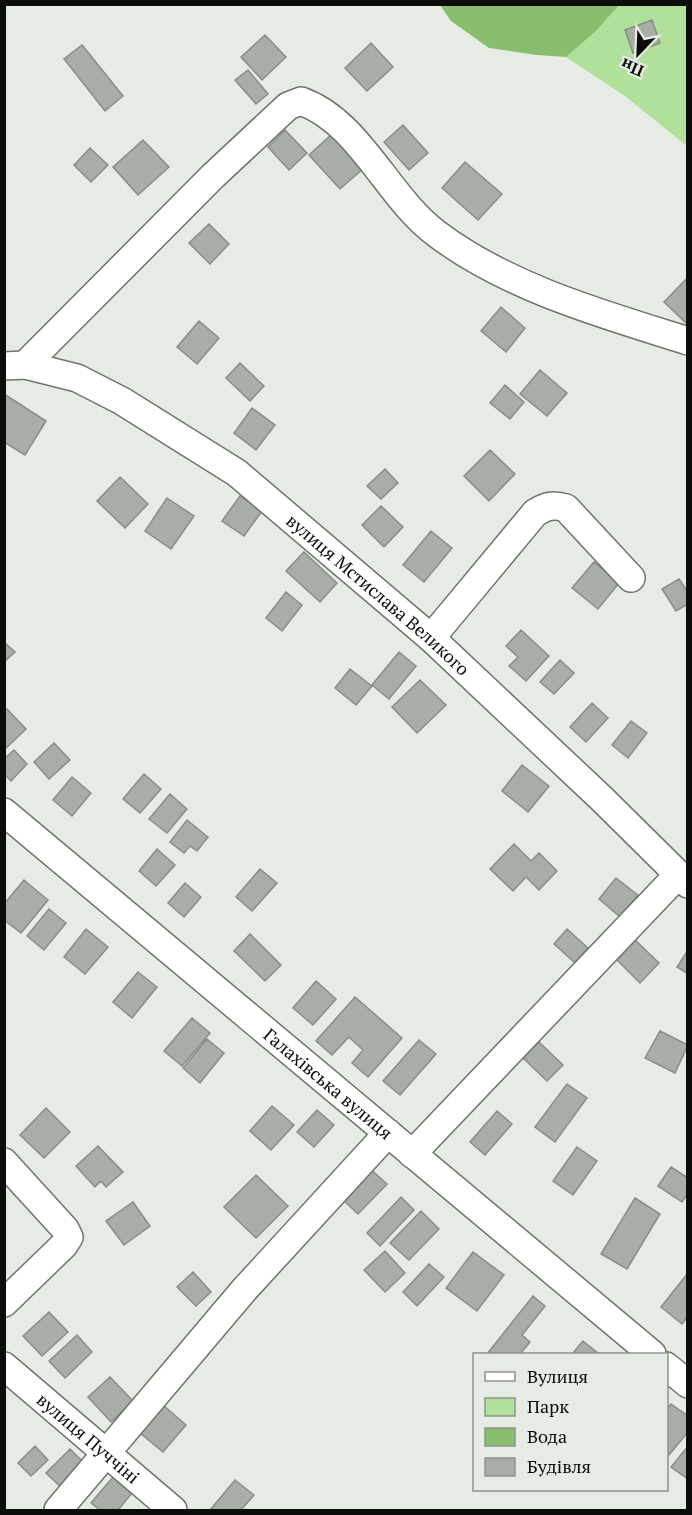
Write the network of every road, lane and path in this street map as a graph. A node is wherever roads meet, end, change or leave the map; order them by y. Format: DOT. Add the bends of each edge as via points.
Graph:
graph roads {
  1 [pos="687,342"];
  2 [pos="15,366"];
  3 [pos="631,578"];
  4 [pos="431,638"];
  5 [pos="4,812"];
  6 [pos="683,880"];
  7 [pos="388,1133"];
  8 [pos="412,1154"];
  9 [pos="4,1162"];
  10 [pos="4,1303"];
  11 [pos="651,1353"];
  12 [pos="4,1366"];
  13 [pos="668,1368"];
  14 [pos="687,1384"];
  15 [pos="106,1454"];
  16 [pos="58,1510"];
  17 [pos="173,1510"];
  1 -- 2 [label="street, вулиця Мстислава Великого" via="550,294 461,249 436,233 403,201 332,117 301,101 288,106 220,169"];
  2 -- 4 [label="street, вулиця Мстислава Великого" via="77,378 122,401 237,473"];
  3 -- 4 [label="street" via="566,508 545,506"];
  4 -- 6 [label="street, вулиця Мстислава Великого"];
  5 -- 7 [label="street, Галахівська вулиця"];
  6 -- 8 [label="street"];
  7 -- 8 [label="street, Галахівська вулиця"];
  7 -- 15 [label="street" via="244,1290"];
  8 -- 11 [label="street, Галахівська вулиця"];
  9 -- 10 [label="street" via="69,1237"];
  12 -- 15 [label="street, вулиця Пуччіні"];
  13 -- 14 [label="street"];
  15 -- 16 [label="street"];
  15 -- 17 [label="street, вулиця Пуччіні"];
}
